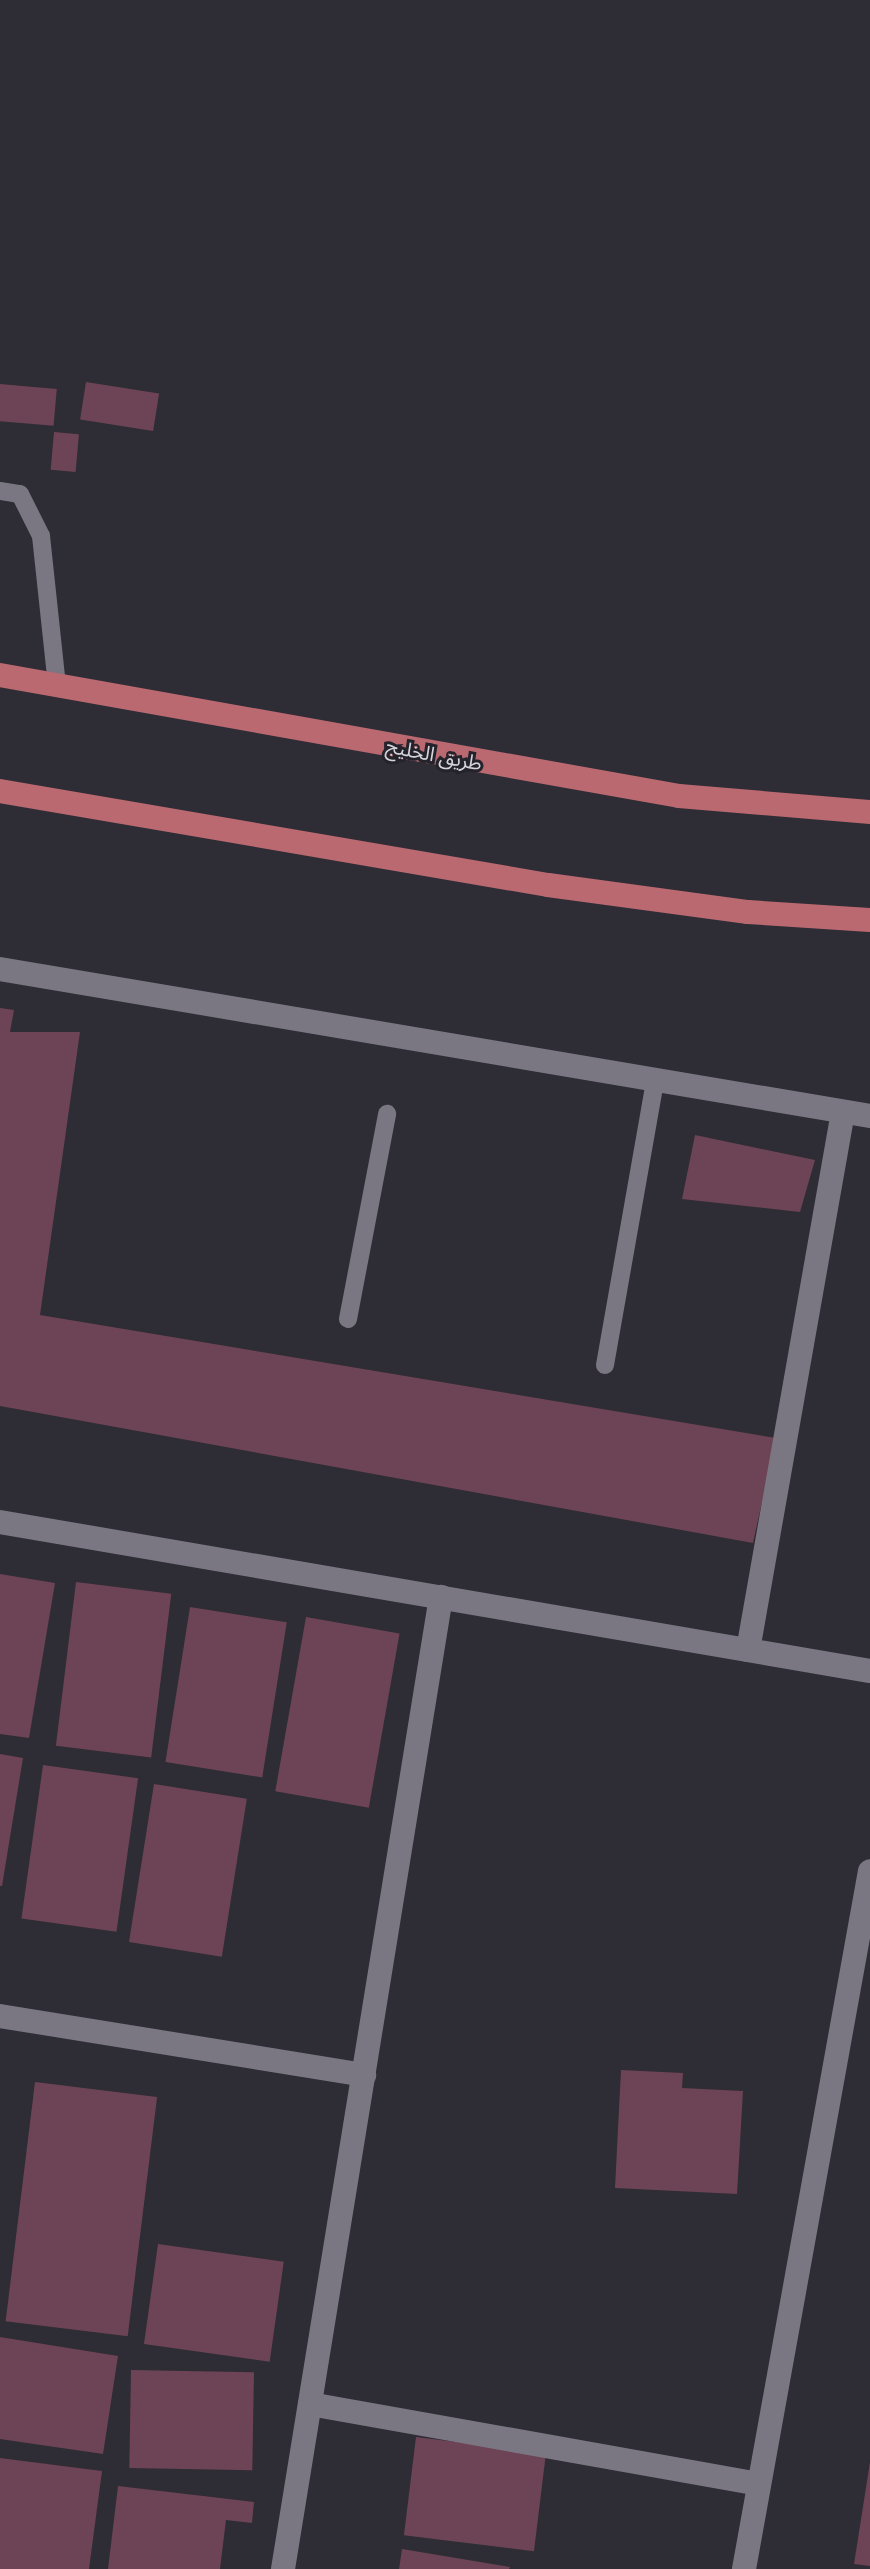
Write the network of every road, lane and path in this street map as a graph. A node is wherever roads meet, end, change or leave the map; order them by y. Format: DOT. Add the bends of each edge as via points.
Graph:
graph roads {
  1 [pos="0,491"];
  2 [pos="0,675"];
  3 [pos="57,685"];
  4 [pos="0,791"];
  5 [pos="870,812"];
  6 [pos="870,920"];
  7 [pos="0,969"];
  8 [pos="655,1081"];
  9 [pos="843,1112"];
  10 [pos="387,1114"];
  11 [pos="870,1116"];
  12 [pos="348,1319"];
  13 [pos="605,1365"];
  14 [pos="0,1522"];
  15 [pos="441,1597"];
  16 [pos="748,1650"];
  17 [pos="870,1671"];
  18 [pos="870,1871"];
  19 [pos="0,2016"];
  20 [pos="364,2075"];
  21 [pos="310,2404"];
  22 [pos="759,2484"];
  23 [pos="283,2569"];
  24 [pos="744,2569"];
  1 -- 3 [label="lane" via="20,494 41,536"];
  2 -- 3 [label="main road, طريق الخليج"];
  3 -- 5 [label="main road, طريق الخليج" via="679,796"];
  4 -- 6 [label="main road" via="548,885 748,912"];
  7 -- 8 [label="street"];
  8 -- 9 [label="street"];
  8 -- 13 [label="lane"];
  9 -- 11 [label="street"];
  9 -- 16 [label="street"];
  10 -- 12 [label="lane"];
  14 -- 15 [label="street"];
  15 -- 16 [label="street"];
  15 -- 20 [label="street"];
  16 -- 17 [label="street"];
  18 -- 22 [label="street"];
  19 -- 20 [label="street"];
  20 -- 21 [label="street"];
  21 -- 22 [label="street"];
  21 -- 23 [label="street"];
  22 -- 24 [label="street"];
}
